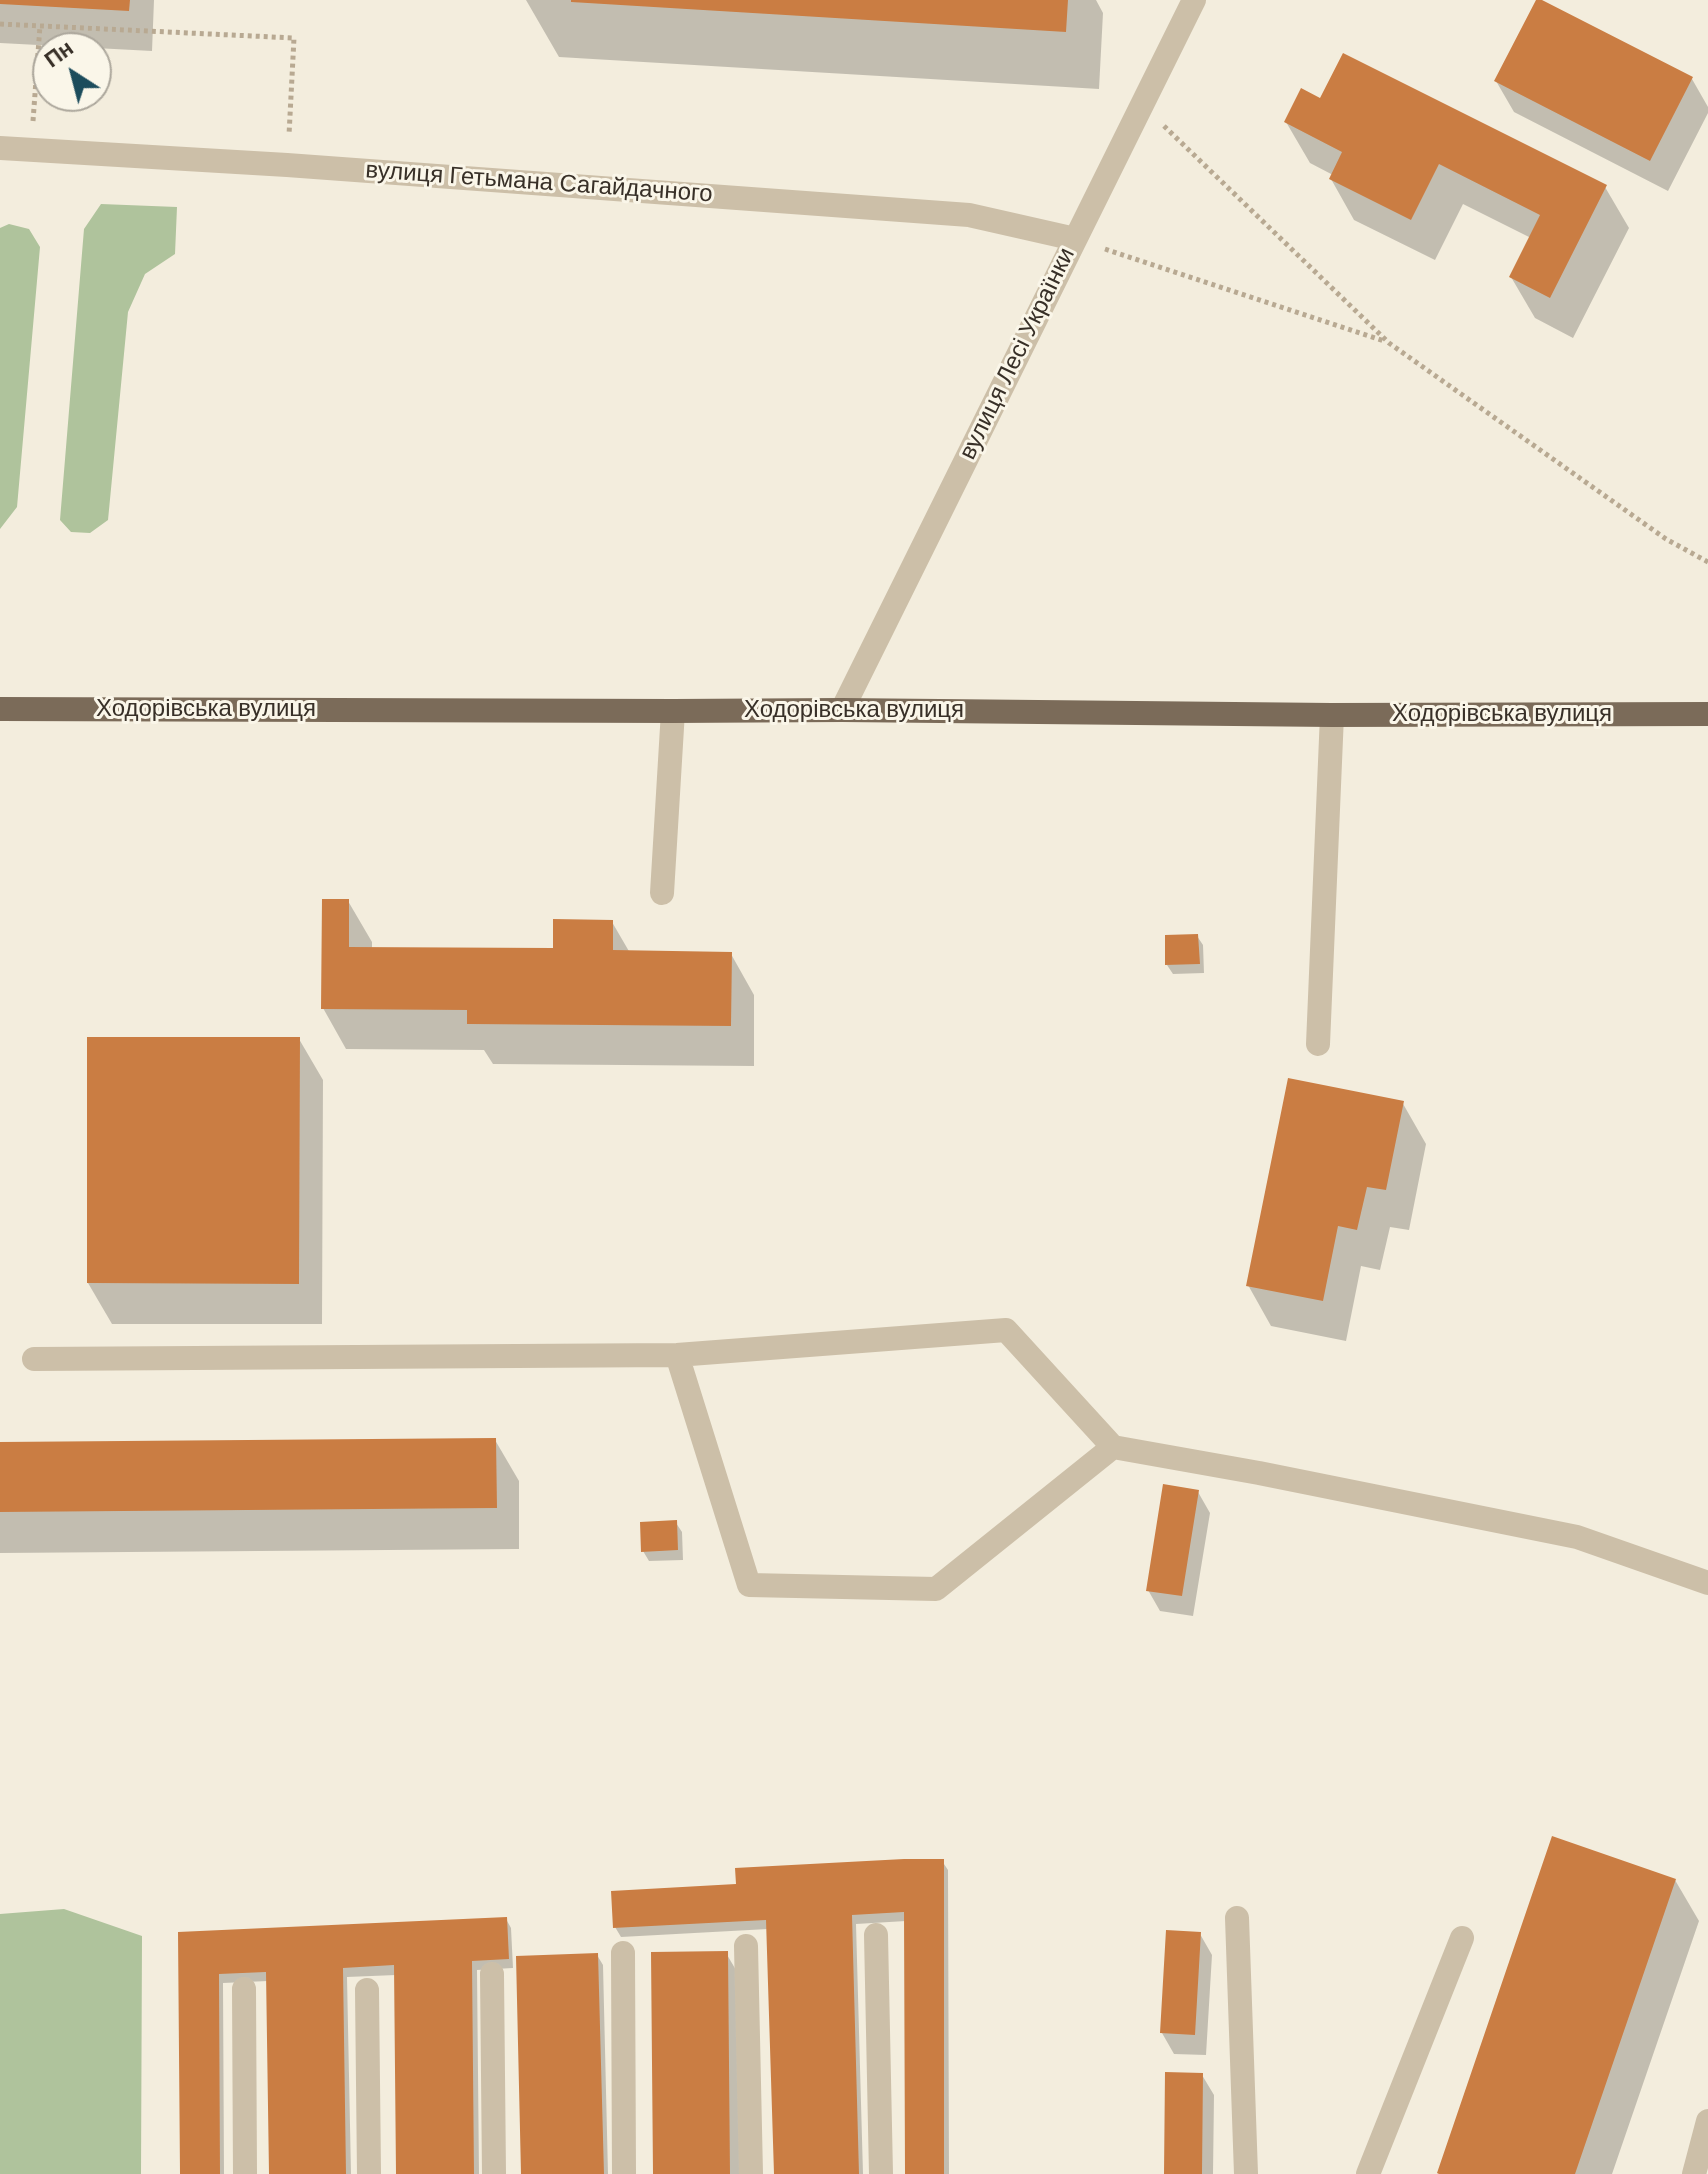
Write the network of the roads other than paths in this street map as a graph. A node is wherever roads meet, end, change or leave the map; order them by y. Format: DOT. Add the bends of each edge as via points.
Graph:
graph roads {
  1 [pos="1194,0"];
  2 [pos="0,148"];
  3 [pos="1075,239"];
  4 [pos="0,709"];
  5 [pos="842,710"];
  6 [pos="673,711"];
  7 [pos="1708,714"];
  8 [pos="1332,715"];
  9 [pos="662,893"];
  10 [pos="1318,1044"];
  11 [pos="677,1355"];
  12 [pos="34,1359"];
  13 [pos="1113,1447"];
  14 [pos="1708,1583"];
  15 [pos="1237,1918"];
  16 [pos="876,1935"];
  17 [pos="1462,1938"];
  18 [pos="746,1946"];
  19 [pos="623,1953"];
  20 [pos="492,1974"];
  21 [pos="244,1989"];
  22 [pos="367,1990"];
  23 [pos="1708,2121"];
  24 [pos="245,2174"];
  25 [pos="369,2174"];
  26 [pos="494,2174"];
  27 [pos="624,2174"];
  28 [pos="751,2174"];
  29 [pos="881,2174"];
  30 [pos="1246,2174"];
  31 [pos="1368,2174"];
  32 [pos="1694,2174"];
  1 -- 3 [label="street, вулиця Лесі Українки"];
  2 -- 3 [label="street, вулиця Гетьмана Сагайдачного" via="969,215"];
  3 -- 5 [label="street, вулиця Лесі Українки"];
  4 -- 6 [label="main road, Ходорівська вулиця"];
  5 -- 6 [label="main road, Ходорівська вулиця"];
  5 -- 8 [label="main road, Ходорівська вулиця"];
  6 -- 9 [label="street"];
  7 -- 8 [label="main road, Ходорівська вулиця"];
  8 -- 10 [label="street"];
  11 -- 12 [label="street"];
  11 -- 13 [label="street" via="1006,1330"];
  11 -- 13 [label="street" via="749,1585 936,1589"];
  13 -- 14 [label="street" via="1577,1537"];
  15 -- 30 [label="street"];
  16 -- 29 [label="street"];
  17 -- 31 [label="street"];
  18 -- 28 [label="street"];
  19 -- 27 [label="street"];
  20 -- 26 [label="street"];
  21 -- 24 [label="street"];
  22 -- 25 [label="street"];
  23 -- 32 [label="street"];
}
